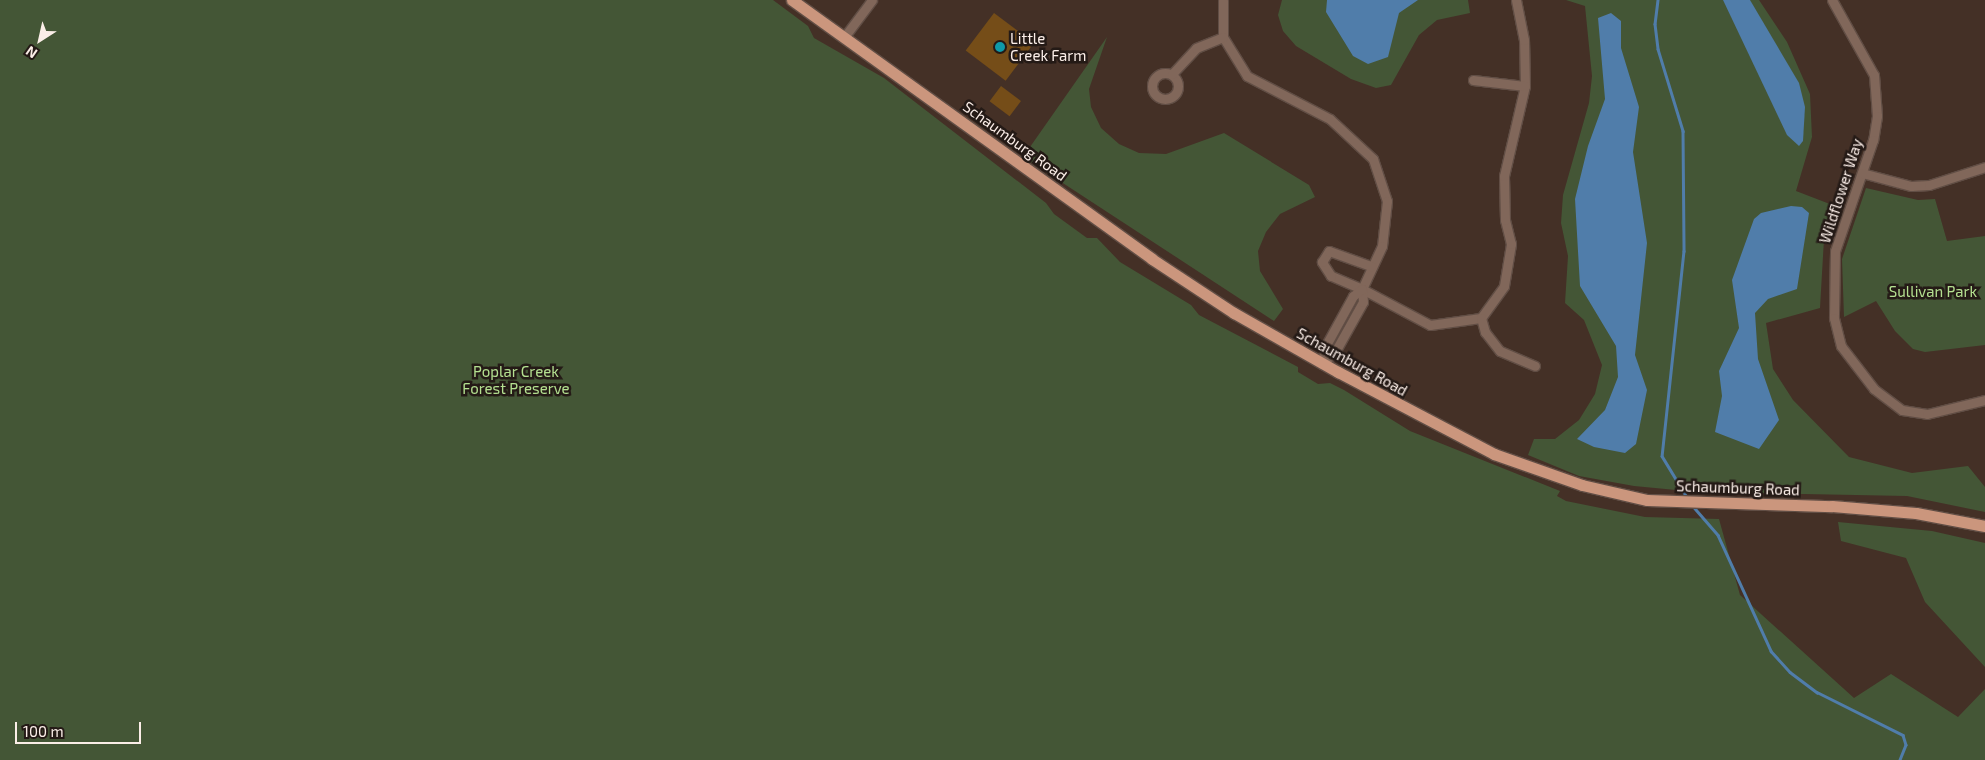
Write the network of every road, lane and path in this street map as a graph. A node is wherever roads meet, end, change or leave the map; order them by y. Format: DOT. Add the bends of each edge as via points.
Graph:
graph roads {
  1 [pos="792,0"];
  2 [pos="872,0"];
  3 [pos="1223,0"];
  4 [pos="1516,0"];
  5 [pos="1832,0"];
  6 [pos="845,36"];
  7 [pos="1223,37"];
  8 [pos="1172,74"];
  9 [pos="1473,80"];
  10 [pos="1525,86"];
  11 [pos="1985,166"];
  12 [pos="1862,173"];
  13 [pos="1371,266"];
  14 [pos="1362,289"];
  15 [pos="1481,318"];
  16 [pos="1322,364"];
  17 [pos="1534,366"];
  18 [pos="1985,400"];
  19 [pos="1985,526"];
  1 -- 6 [label="main road, Schaumburg Road"];
  2 -- 6 [label="street"];
  3 -- 7 [label="street"];
  4 -- 10 [label="street" via="1524,40"];
  5 -- 12 [label="street, Wildflower Way" via="1874,75 1877,116"];
  6 -- 16 [label="main road, Schaumburg Road" via="1152,259"];
  7 -- 8 [label="street" via="1196,48"];
  7 -- 13 [label="street" via="1247,76 1330,120 1373,159 1387,201 1382,246"];
  9 -- 10 [label="street"];
  10 -- 15 [label="street" via="1504,176 1504,220 1511,244 1504,286"];
  11 -- 12 [label="street" via="1929,185 1911,186"];
  12 -- 18 [label="street, Wildflower Way" via="1833,264 1836,333 1845,354 1883,398 1902,410 1927,414"];
  13 -- 14 [label="street"];
  13 -- 14 [label="street" via="1329,251 1322,262 1331,276"];
  14 -- 15 [label="street" via="1430,325"];
  14 -- 16 [label="street" via="1353,296 1325,347"];
  15 -- 17 [label="street" via="1485,332 1500,351"];
  16 -- 19 [label="main road, Schaumburg Road" via="1494,454 1582,485 1647,500 1832,506 1916,513"];
}
